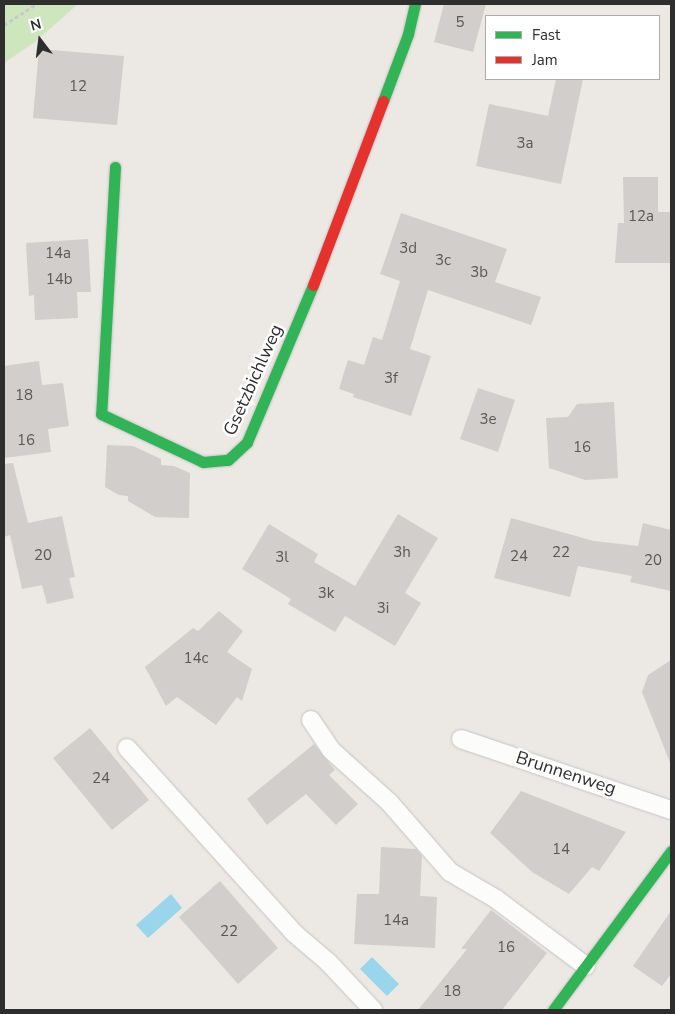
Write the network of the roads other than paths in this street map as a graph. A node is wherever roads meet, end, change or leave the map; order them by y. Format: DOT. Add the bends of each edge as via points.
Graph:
graph roads {
  1 [pos="415,4"];
  2 [pos="115,166"];
  3 [pos="310,720"];
  4 [pos="461,739"];
  5 [pos="127,748"];
  6 [pos="671,810"];
  7 [pos="671,851"];
  8 [pos="586,966"];
  9 [pos="372,1010"];
  10 [pos="553,1010"];
  1 -- 2 [label="street, Gsetzbichlweg" via="405,41 294,334 247,442 228,460 203,462 101,414"];
  3 -- 8 [label="lane" via="331,750 389,802 450,872 496,899"];
  4 -- 6 [label="lane, Brunnenweg"];
  5 -- 9 [label="lane" via="294,933 328,962"];
  7 -- 8 [label="street"];
  8 -- 10 [label="street"];
}
